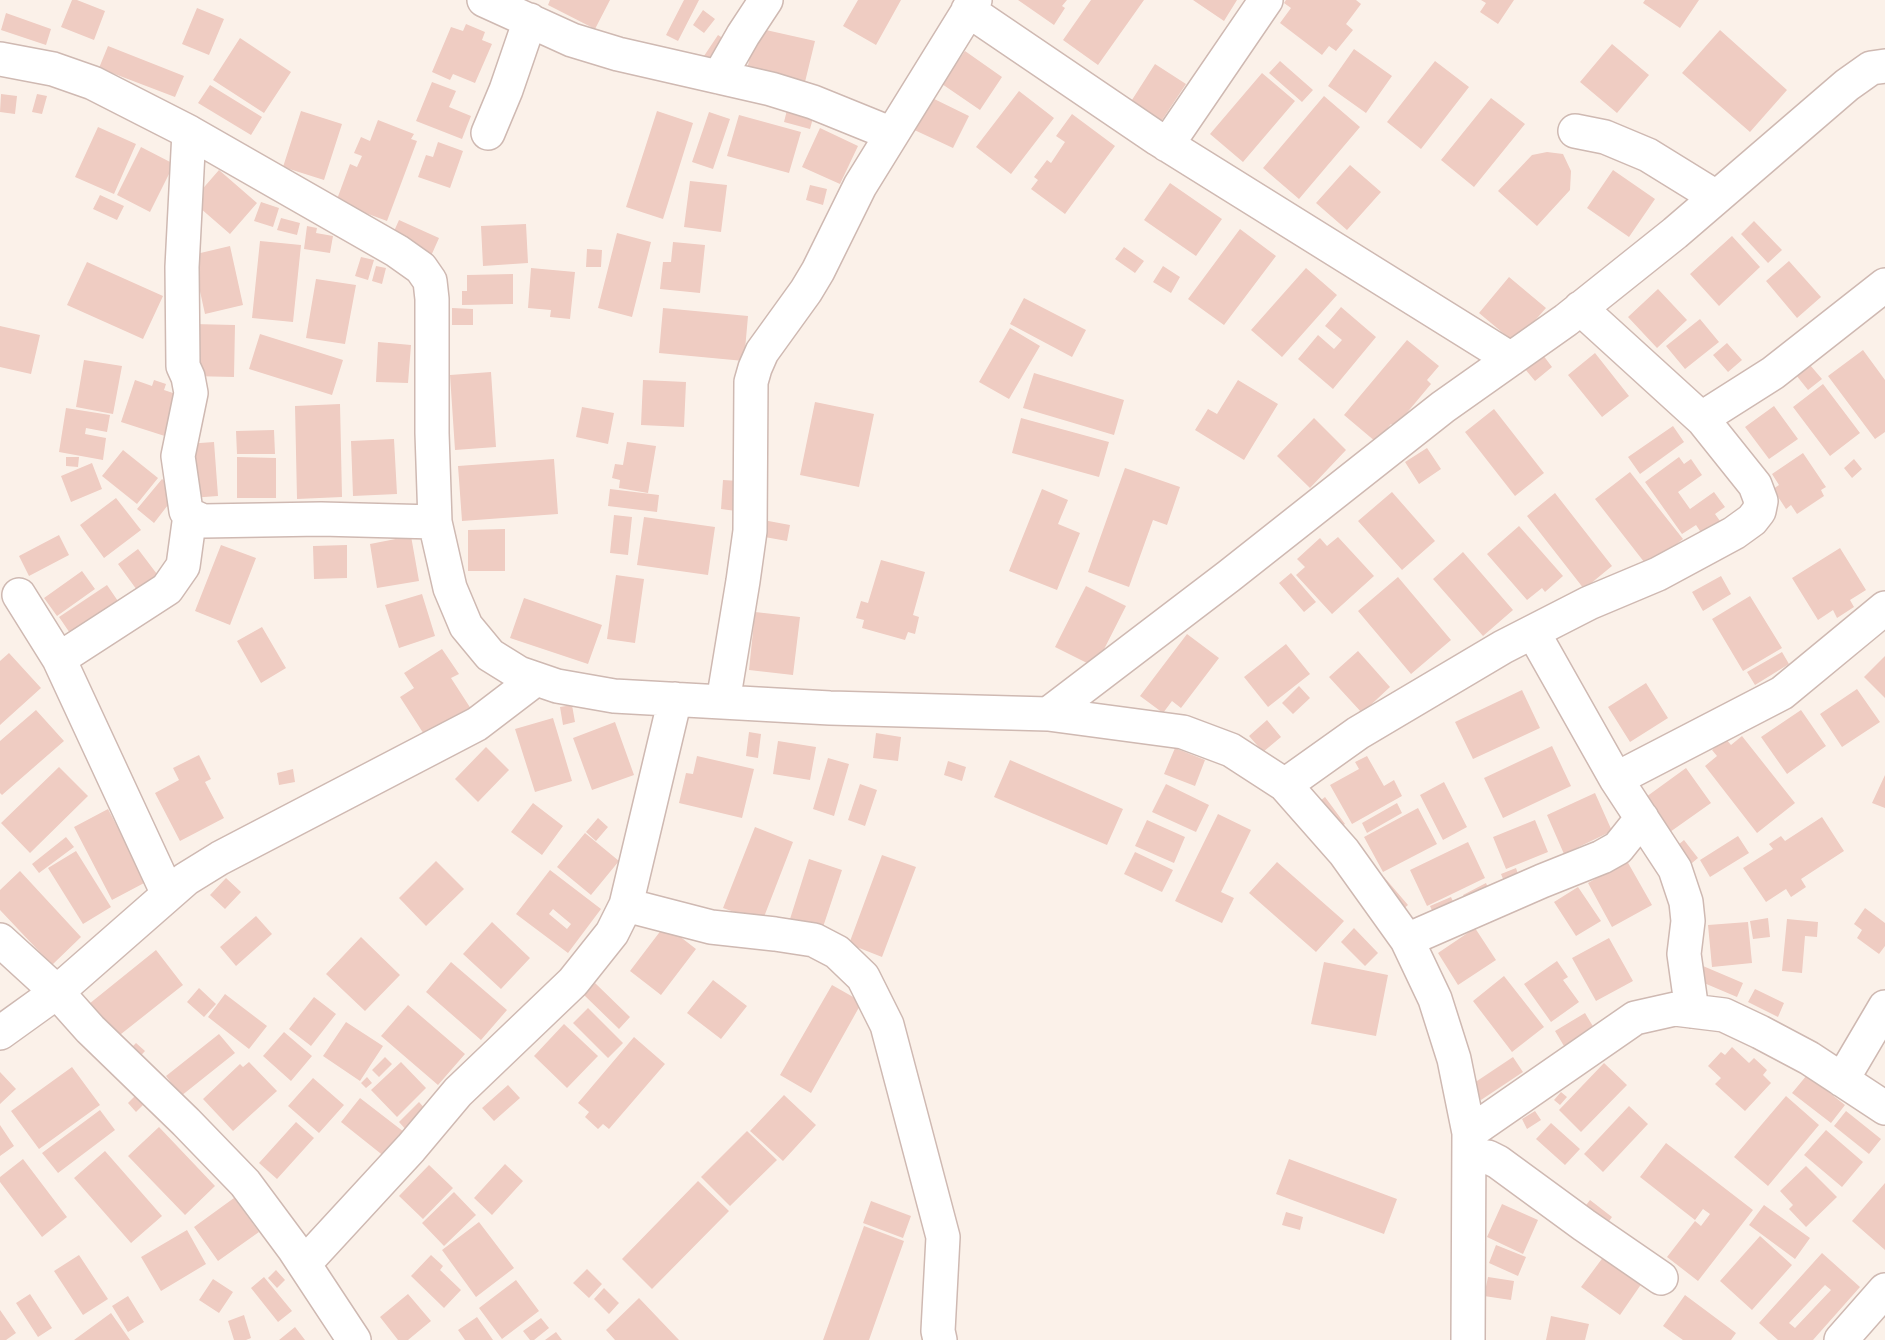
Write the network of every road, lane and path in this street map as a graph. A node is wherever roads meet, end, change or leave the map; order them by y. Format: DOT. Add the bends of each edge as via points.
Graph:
graph roads {
  1 [pos="484,0"];
  2 [pos="766,0"];
  3 [pos="1266,0"];
  4 [pos="971,5"];
  5 [pos="530,20"];
  6 [pos="0,59"];
  7 [pos="1885,66"];
  8 [pos="719,77"];
  9 [pos="1575,131"];
  10 [pos="189,132"];
  11 [pos="488,132"];
  12 [pos="892,134"];
  13 [pos="1167,145"];
  14 [pos="1716,197"];
  15 [pos="1885,285"];
  16 [pos="1580,308"];
  17 [pos="1511,359"];
  18 [pos="1703,420"];
  19 [pos="190,514"];
  20 [pos="435,522"];
  21 [pos="19,595"];
  22 [pos="1885,608"];
  23 [pos="1533,632"];
  24 [pos="58,659"];
  25 [pos="536,679"];
  26 [pos="675,699"];
  27 [pos="723,702"];
  28 [pos="1048,714"];
  29 [pos="1616,779"];
  30 [pos="1285,785"];
  31 [pos="1642,819"];
  32 [pos="168,894"];
  33 [pos="626,905"];
  34 [pos="0,940"];
  35 [pos="1407,940"];
  36 [pos="57,992"];
  37 [pos="1885,1007"];
  38 [pos="1692,1011"];
  39 [pos="0,1034"];
  40 [pos="1842,1080"];
  41 [pos="1885,1108"];
  42 [pos="1469,1146"];
  43 [pos="304,1264"];
  44 [pos="1661,1278"];
  45 [pos="1885,1290"];
  46 [pos="354,1340"];
  47 [pos="940,1340"];
  48 [pos="1468,1340"];
  49 [pos="1841,1340"];
  1 -- 5 [label="street"];
  2 -- 8 [label="street"];
  3 -- 13 [label="street"];
  4 -- 12 [label="street"];
  4 -- 13 [label="street"];
  5 -- 8 [label="street" via="572,40 618,54"];
  5 -- 11 [label="street"];
  6 -- 10 [label="street" via="53,69 93,83"];
  7 -- 14 [label="street" via="1871,68 1847,85"];
  8 -- 12 [label="street" via="813,102"];
  9 -- 14 [label="street" via="1605,137 1648,155"];
  10 -- 19 [label="street" via="182,267 183,366 191,393 178,456 186,511"];
  10 -- 20 [label="street" via="397,251 421,268 430,281"];
  12 -- 27 [label="street" via="860,186 812,281 762,352 751,382 750,531"];
  13 -- 17 [label="street"];
  14 -- 16 [label="street"];
  15 -- 18 [label="street" via="1773,373"];
  16 -- 17 [label="street"];
  16 -- 18 [label="street"];
  17 -- 28 [label="street" via="1443,407"];
  18 -- 23 [label="street" via="1755,485 1760,511 1734,533 1658,574"];
  19 -- 20 [label="street" via="203,521"];
  19 -- 24 [label="street" via="183,566 167,589"];
  20 -- 25 [label="street" via="450,588 466,626 490,656"];
  21 -- 24 [label="street"];
  22 -- 29 [label="street" via="1782,693"];
  23 -- 29 [label="street"];
  23 -- 30 [label="street" via="1358,733"];
  24 -- 32 [label="street"];
  25 -- 26 [label="street" via="614,696"];
  25 -- 32 [label="street" via="477,724 220,858"];
  26 -- 27 [label="street"];
  26 -- 33 [label="street"];
  27 -- 28 [label="street"];
  28 -- 30 [label="street" via="1183,732 1231,750"];
  29 -- 31 [label="street"];
  30 -- 35 [label="street" via="1344,852"];
  31 -- 35 [label="street" via="1618,848 1602,857"];
  31 -- 38 [label="street" via="1675,869 1686,902 1684,954"];
  32 -- 36 [label="street"];
  33 -- 43 [label="street" via="612,933 573,982 458,1092"];
  33 -- 47 [label="street" via="711,927 814,940 837,952 863,976 887,1025 943,1237"];
  34 -- 36 [label="street"];
  35 -- 42 [label="street" via="1435,999 1454,1059"];
  36 -- 39 [label="street"];
  36 -- 43 [label="street" via="245,1183"];
  37 -- 40 [label="street"];
  38 -- 40 [label="street" via="1724,1015"];
  38 -- 42 [label="street" via="1675,1009 1635,1018"];
  40 -- 41 [label="street"];
  42 -- 44 [label="street" via="1498,1162"];
  42 -- 48 [label="street"];
  43 -- 46 [label="street"];
  45 -- 49 [label="street"];
}
